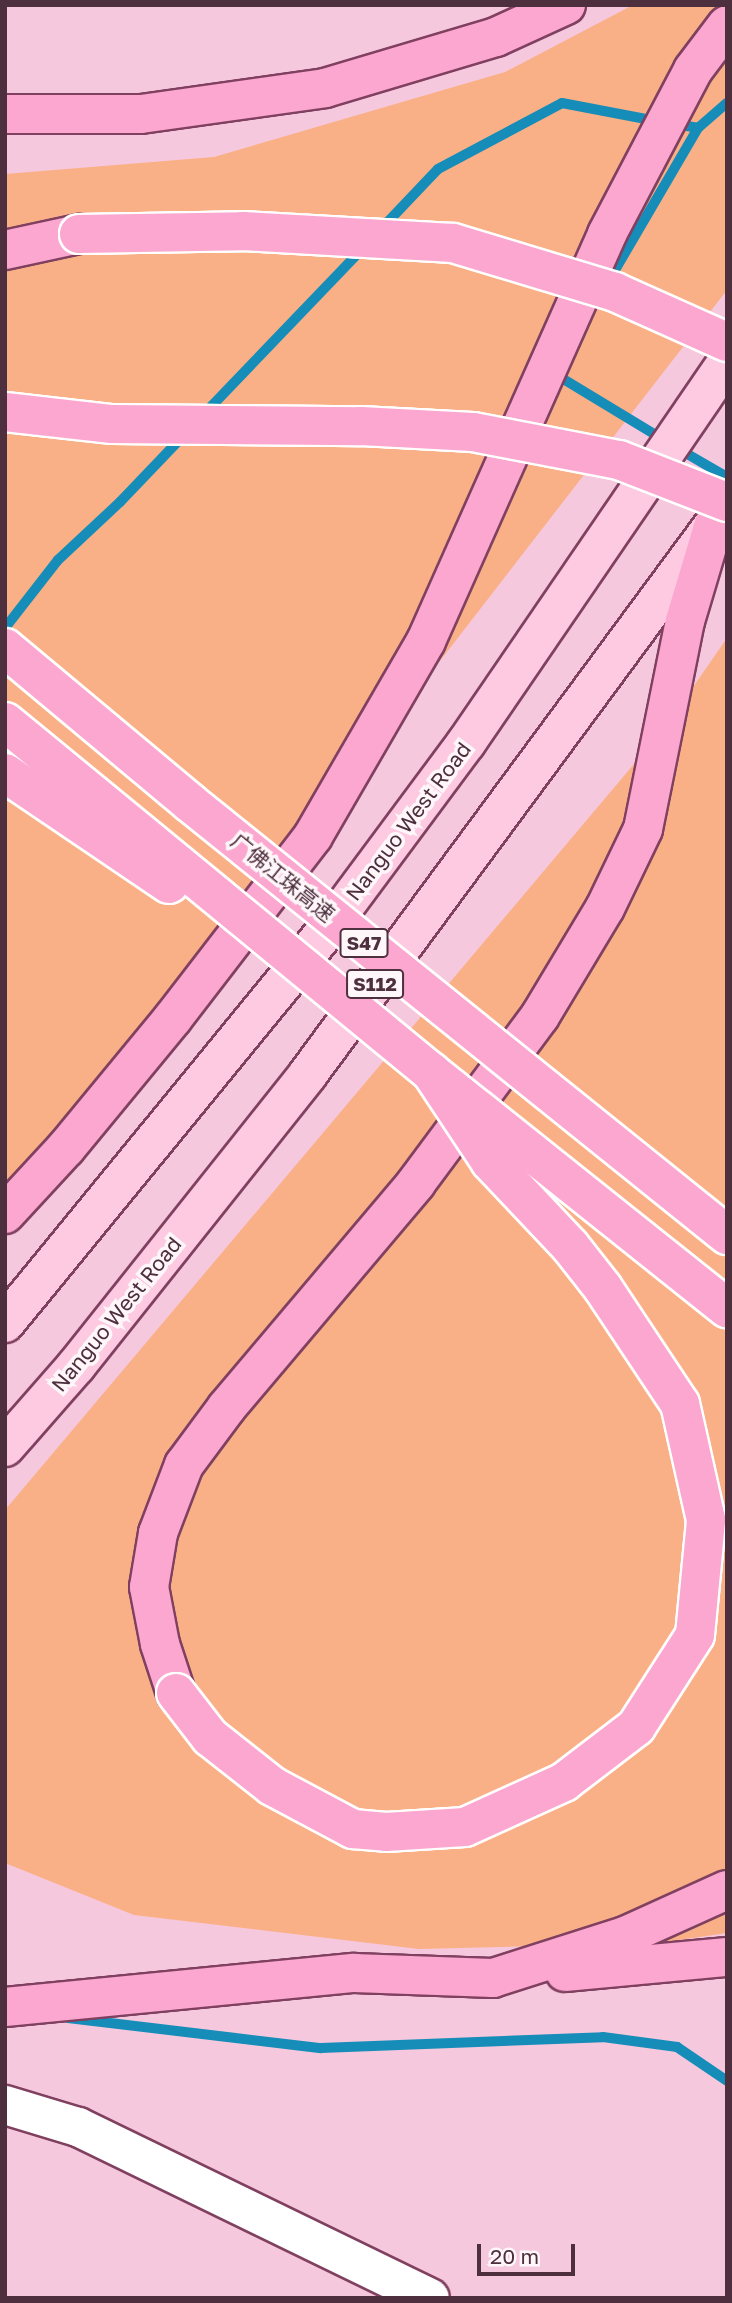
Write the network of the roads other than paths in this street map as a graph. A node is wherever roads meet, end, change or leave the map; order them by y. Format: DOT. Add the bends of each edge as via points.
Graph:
graph roads {
  1 [pos="566,5"];
  2 [pos="727,25"];
  3 [pos="5,114"];
  4 [pos="5,250"];
  5 [pos="727,342"];
  6 [pos="727,362"];
  7 [pos="5,412"];
  8 [pos="722,511"];
  9 [pos="5,648"];
  10 [pos="5,722"];
  11 [pos="5,773"];
  12 [pos="286,952"];
  13 [pos="431,1072"];
  14 [pos="5,1214"];
  15 [pos="727,1235"];
  16 [pos="727,1308"];
  17 [pos="5,1323"];
  18 [pos="5,1447"];
  19 [pos="727,1890"];
  20 [pos="727,1956"];
  21 [pos="493,1978"];
  22 [pos="5,2007"];
  23 [pos="5,2105"];
  24 [pos="430,2298"];
  1 -- 3 [label="highway" via="496,37 325,88 141,114"];
  2 -- 14 [label="highway" via="694,70 607,234 426,641 313,836 173,1018"];
  4 -- 5 [label="highway, bridge" via="79,234 243,231 453,243 615,292"];
  6 -- 17 [label="main road, Nanguo West Road" via="466,743 330,926"];
  7 -- 8 [label="highway, bridge" via="112,425 361,426 473,432 619,460"];
  8 -- 13 [label="highway, bridge" via="685,621 643,828 605,908 540,1016 416,1183 184,1465 158,1533 149,1587 176,1693 210,1737 272,1786 353,1829 386,1832 465,1827 564,1782 636,1727 695,1635 706,1520 680,1404 603,1287 490,1161"];
  8 -- 18 [label="main road, Nanguo West Road / S112" via="308,1074 76,1366"];
  9 -- 15 [label="highway, 广佛江珠高速 / S47, bridge"];
  10 -- 12 [label="highway, S47, bridge"];
  11 -- 12 [label="highway, bridge" via="180,891"];
  12 -- 13 [label="highway, S47, bridge"];
  13 -- 16 [label="highway, S47, bridge"];
  19 -- 21 [label="highway" via="625,1936"];
  20 -- 21 [label="highway"];
  21 -- 22 [label="highway" via="354,1973"];
  23 -- 24 [label="street" via="78,2127"];
}
